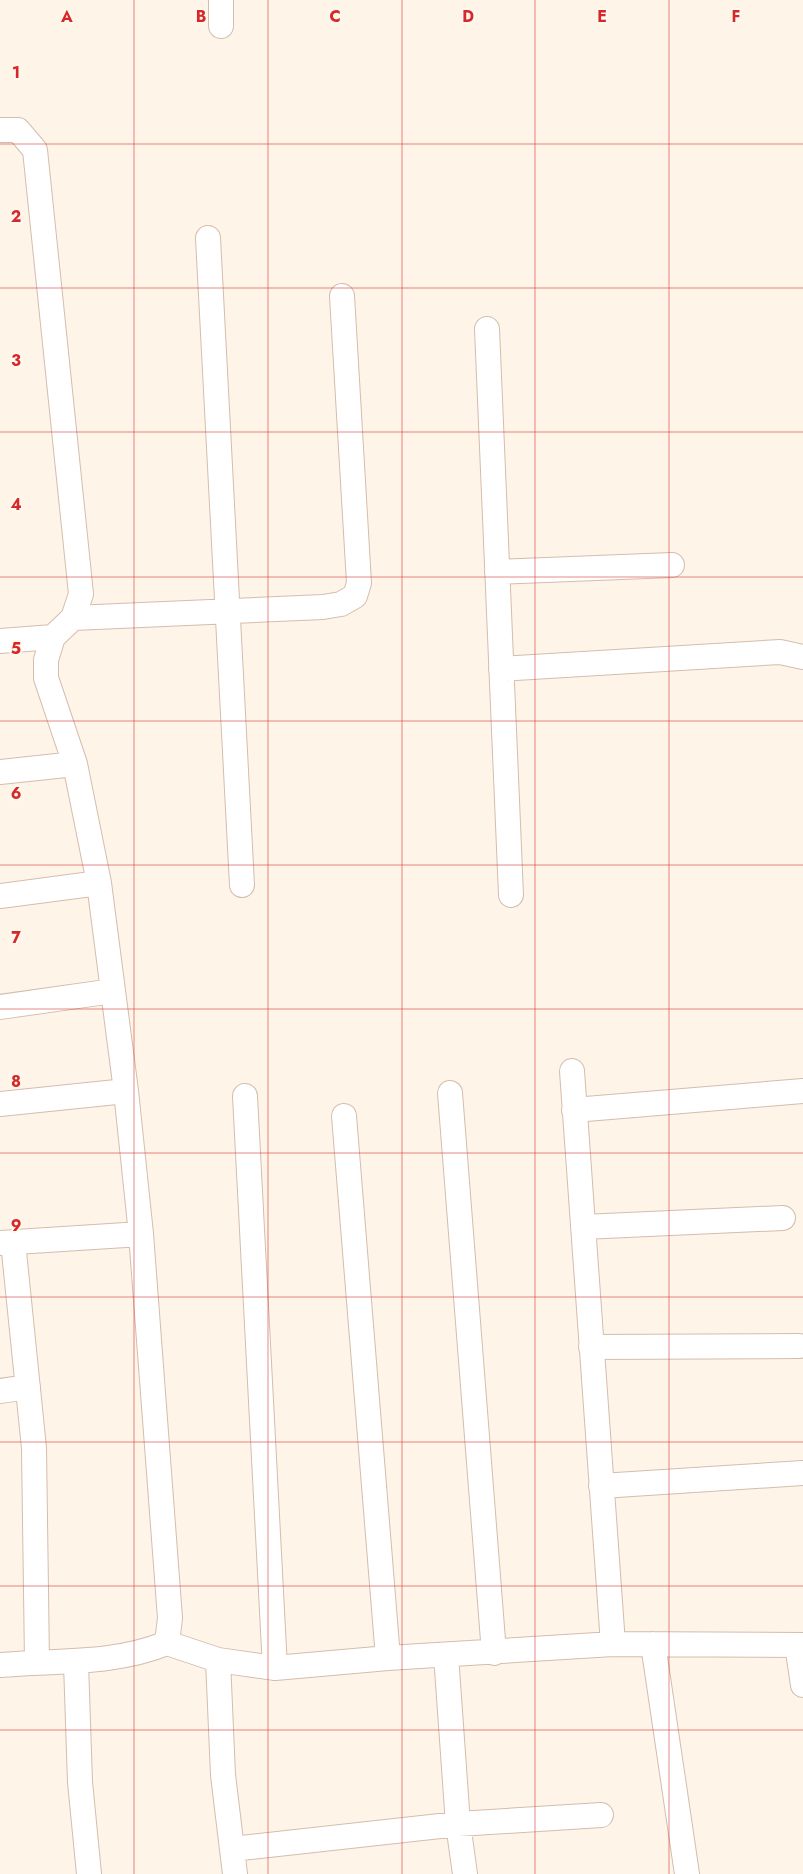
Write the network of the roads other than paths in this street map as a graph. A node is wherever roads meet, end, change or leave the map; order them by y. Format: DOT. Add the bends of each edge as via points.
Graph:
graph roads {
  1 [pos="221,0"];
  2 [pos="221,26"];
  3 [pos="0,130"];
  4 [pos="208,238"];
  5 [pos="342,296"];
  6 [pos="487,329"];
  7 [pos="672,564"];
  8 [pos="497,572"];
  9 [pos="228,611"];
  10 [pos="73,618"];
  11 [pos="53,637"];
  12 [pos="0,641"];
  13 [pos="803,656"];
  14 [pos="501,669"];
  15 [pos="75,764"];
  16 [pos="0,772"];
  17 [pos="99,883"];
  18 [pos="242,885"];
  19 [pos="511,895"];
  20 [pos="0,896"];
  21 [pos="113,991"];
  22 [pos="0,1007"];
  23 [pos="572,1071"];
  24 [pos="126,1091"];
  25 [pos="803,1091"];
  26 [pos="450,1094"];
  27 [pos="246,1096"];
  28 [pos="0,1104"];
  29 [pos="574,1110"];
  30 [pos="344,1116"];
  31 [pos="783,1218"];
  32 [pos="583,1227"];
  33 [pos="141,1234"];
  34 [pos="7,1242"];
  35 [pos="800,1346"];
  36 [pos="591,1347"];
  37 [pos="28,1387"];
  38 [pos="0,1391"];
  39 [pos="803,1473"];
  40 [pos="601,1486"];
  41 [pos="167,1643"];
  42 [pos="613,1644"];
  43 [pos="653,1644"];
  44 [pos="800,1645"];
  45 [pos="494,1653"];
  46 [pos="446,1655"];
  47 [pos="388,1658"];
  48 [pos="218,1660"];
  49 [pos="37,1662"];
  50 [pos="76,1663"];
  51 [pos="0,1665"];
  52 [pos="275,1668"];
  53 [pos="803,1684"];
  54 [pos="601,1815"];
  55 [pos="458,1824"];
  56 [pos="232,1849"];
  57 [pos="89,1874"];
  58 [pos="235,1874"];
  59 [pos="465,1874"];
  60 [pos="687,1874"];
  1 -- 2 [label="street"];
  3 -- 10 [label="street" via="18,130 34,150 81,594"];
  4 -- 9 [label="street"];
  5 -- 9 [label="street" via="359,583 355,596 341,604 323,607"];
  6 -- 8 [label="street"];
  7 -- 8 [label="street"];
  8 -- 14 [label="street"];
  9 -- 10 [label="street"];
  9 -- 18 [label="street"];
  10 -- 11 [label="street"];
  11 -- 12 [label="street"];
  11 -- 15 [label="street" via="46,660 46,678"];
  13 -- 14 [label="street" via="780,652"];
  14 -- 19 [label="street"];
  15 -- 16 [label="street"];
  15 -- 17 [label="street"];
  17 -- 20 [label="street"];
  17 -- 21 [label="street"];
  21 -- 22 [label="street"];
  21 -- 24 [label="street"];
  23 -- 29 [label="street"];
  24 -- 28 [label="street"];
  24 -- 33 [label="street"];
  25 -- 29 [label="street"];
  26 -- 45 [label="street"];
  27 -- 52 [label="street"];
  29 -- 32 [label="street"];
  30 -- 47 [label="street"];
  31 -- 32 [label="street"];
  32 -- 36 [label="street"];
  33 -- 34 [label="street"];
  33 -- 41 [label="street" via="170,1618"];
  34 -- 37 [label="street"];
  35 -- 36 [label="street"];
  36 -- 40 [label="street"];
  37 -- 38 [label="street"];
  37 -- 49 [label="street" via="34,1448"];
  39 -- 40 [label="street"];
  40 -- 42 [label="street"];
  41 -- 48 [label="street"];
  41 -- 50 [label="street" via="143,1653"];
  42 -- 43 [label="street"];
  42 -- 45 [label="street"];
  43 -- 44 [label="street"];
  43 -- 60 [label="street"];
  44 -- 53 [label="street"];
  45 -- 46 [label="street"];
  46 -- 47 [label="street"];
  46 -- 55 [label="street"];
  47 -- 52 [label="street"];
  48 -- 52 [label="street"];
  48 -- 56 [label="street" via="223,1774"];
  49 -- 50 [label="street"];
  49 -- 51 [label="street"];
  50 -- 57 [label="street" via="80,1782"];
  54 -- 55 [label="street"];
  55 -- 56 [label="street"];
  55 -- 59 [label="street"];
  56 -- 58 [label="street"];
}
